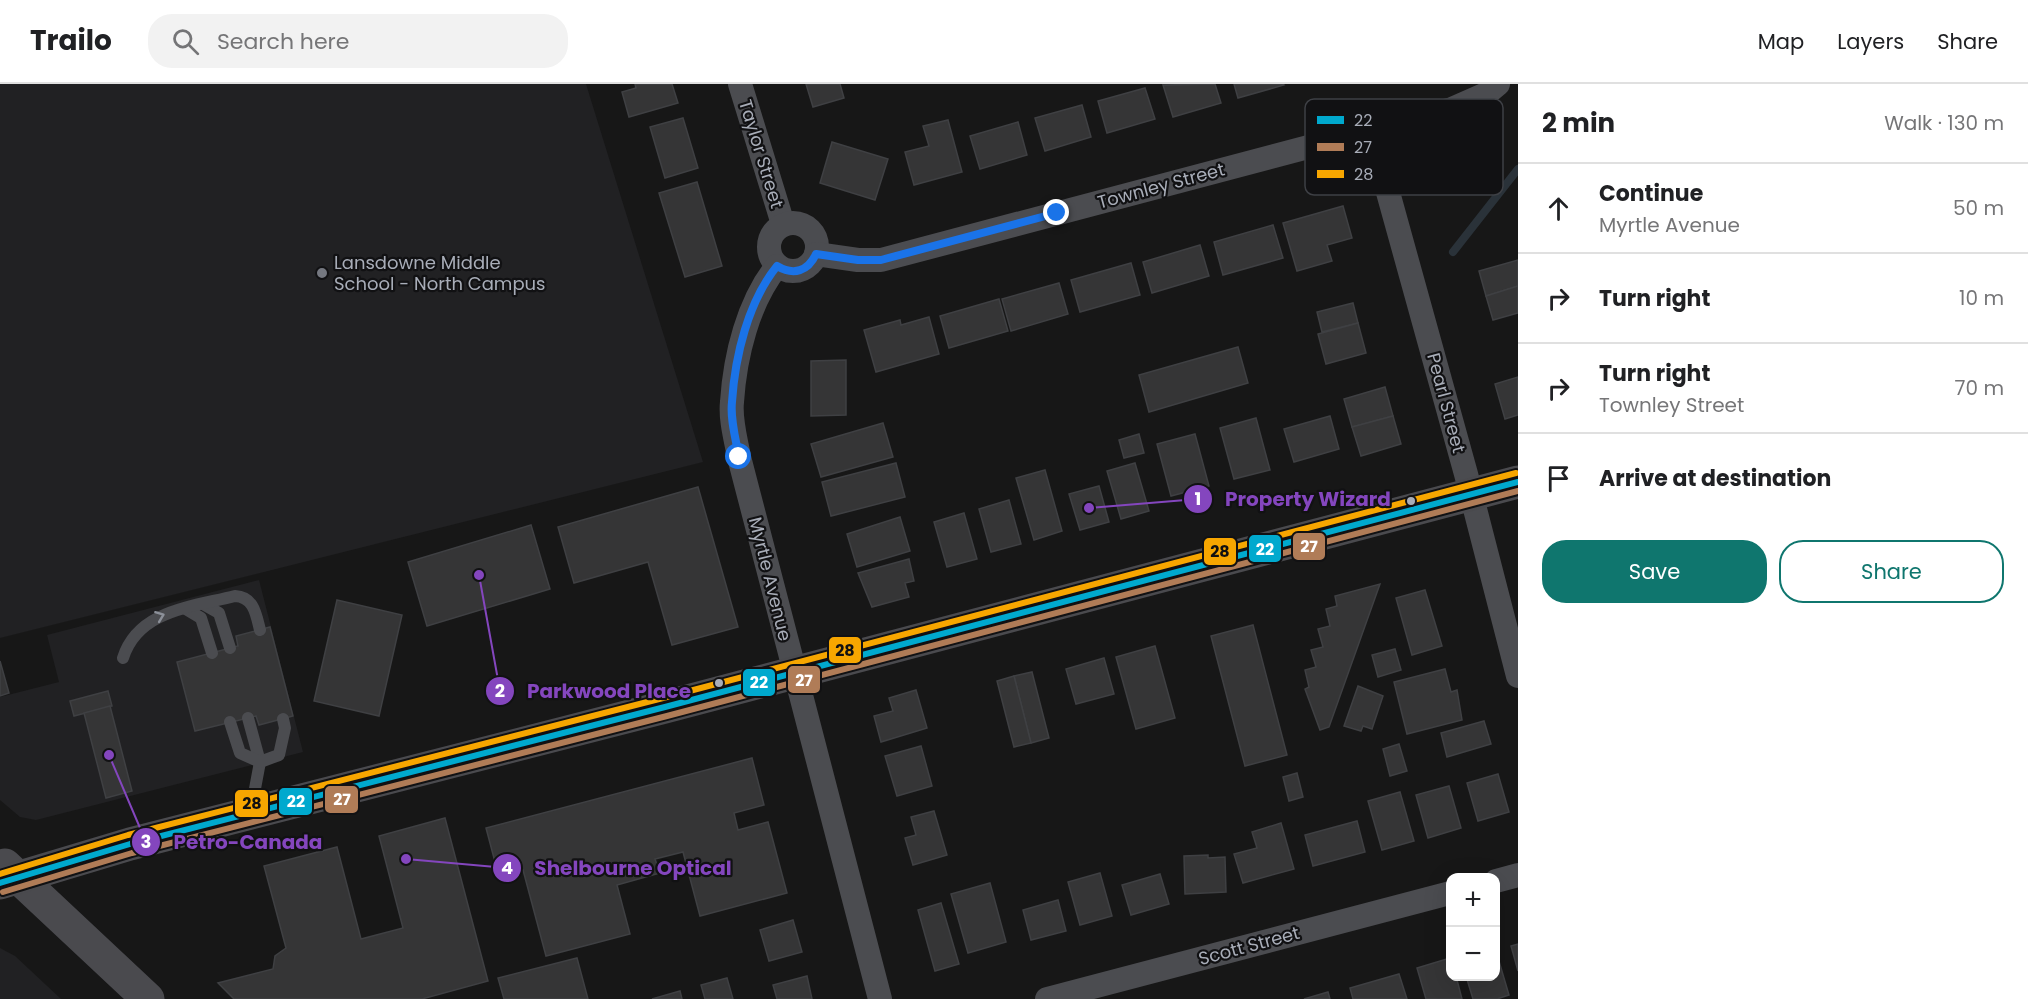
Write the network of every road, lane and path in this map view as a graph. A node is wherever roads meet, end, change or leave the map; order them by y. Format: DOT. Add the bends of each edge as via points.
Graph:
graph roads {
  1 [pos="740,84"];
  2 [pos="1498,84"];
  3 [pos="1475,99"];
  4 [pos="1305,148"];
  5 [pos="1389,195"];
  6 [pos="783,224"];
  7 [pos="816,254"];
  8 [pos="777,266"];
  9 [pos="1518,482"];
  10 [pos="1471,494"];
  11 [pos="204,604"];
  12 [pos="186,609"];
  13 [pos="260,630"];
  14 [pos="230,648"];
  15 [pos="212,653"];
  16 [pos="123,658"];
  17 [pos="794,671"];
  18 [pos="1518,676"];
  19 [pos="248,718"];
  20 [pos="283,718"];
  21 [pos="230,722"];
  22 [pos="260,762"];
  23 [pos="250,813"];
  24 [pos="6,873"];
  25 [pos="1518,875"];
  26 [pos="1500,880"];
  27 [pos="1446,894"];
  28 [pos="148,999"];
  29 [pos="880,999"];
  30 [pos="1047,999"];
  1 -- 6 [label="street, Taylor Street"];
  2 -- 3 [label="street, Townley Street"];
  4 -- 7 [label="street, Townley Street" via="881,260"];
  5 -- 10 [label="street, Pearl Street"];
  6 -- 7 [label="street" via="806,226 816,238"];
  6 -- 8 [label="street" via="769,244 768,252"];
  7 -- 8 [label="street" via="800,271"];
  8 -- 17 [label="street, Myrtle Avenue" via="762,290 740,345 731,404 739,457"];
  9 -- 10 [label="main road"];
  10 -- 17 [label="main road"];
  10 -- 18 [label="street, Pearl Street"];
  11 -- 12 [label="lane"];
  11 -- 13 [label="lane" via="242,596 252,604"];
  11 -- 14 [label="lane" via="219,613"];
  12 -- 15 [label="lane" via="201,618"];
  16 -- 12 [label="lane, one-way" via="141,627 162,615"];
  17 -- 23 [label="main road" via="665,708"];
  17 -- 29 [label="street, Myrtle Avenue"];
  19 -- 22 [label="lane"];
  20 -- 22 [label="lane" via="285,728 279,755"];
  21 -- 22 [label="lane" via="240,753"];
  22 -- 23 [label="lane"];
  23 -- 24 [label="main road"];
  24 -- 28 [label="main road"];
  25 -- 26 [label="street"];
  27 -- 30 [label="street, Scott Street"];
}
